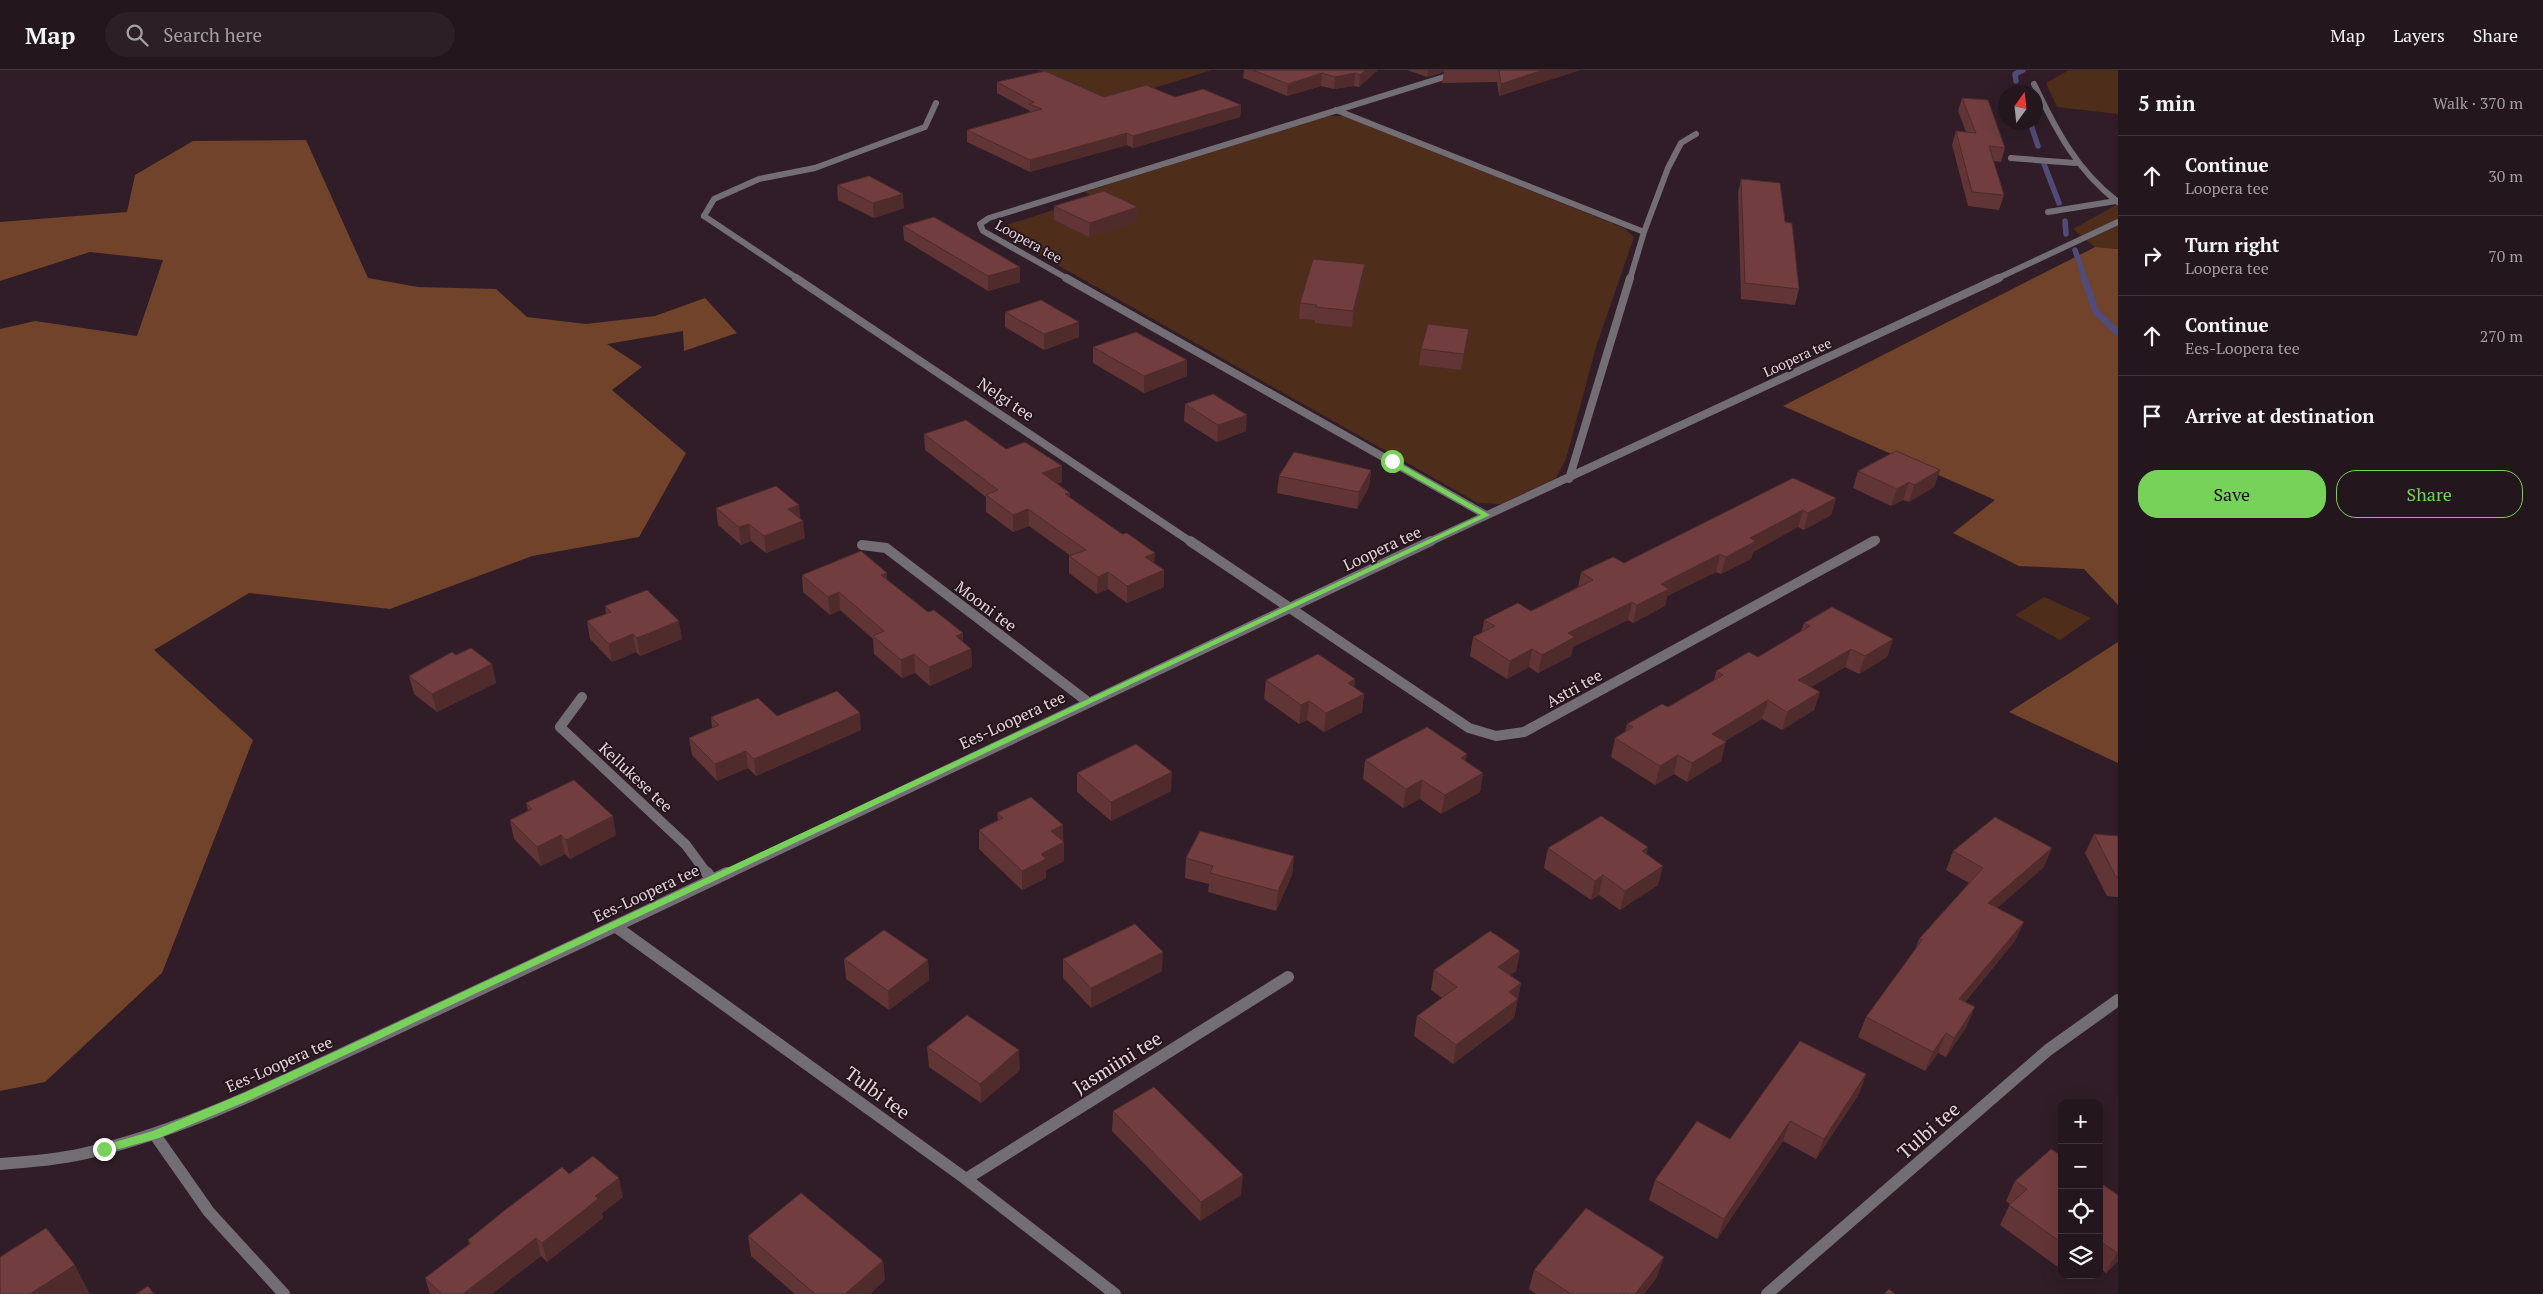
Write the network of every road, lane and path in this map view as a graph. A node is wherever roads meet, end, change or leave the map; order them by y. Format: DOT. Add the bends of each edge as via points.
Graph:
graph roads {
  1 [pos="1467,70"];
  2 [pos="2034,84"];
  3 [pos="936,103"];
  4 [pos="1336,110"];
  5 [pos="1696,134"];
  6 [pos="2011,158"];
  7 [pos="2075,164"];
  8 [pos="2117,202"];
  9 [pos="2048,212"];
  10 [pos="2118,222"];
  11 [pos="1644,232"];
  12 [pos="1568,480"];
  13 [pos="1486,515"];
  14 [pos="1876,540"];
  15 [pos="862,544"];
  16 [pos="1290,608"];
  17 [pos="582,697"];
  18 [pos="1088,702"];
  19 [pos="712,880"];
  20 [pos="616,926"];
  21 [pos="1288,977"];
  22 [pos="2118,1000"];
  23 [pos="155,1135"];
  24 [pos="0,1164"];
  25 [pos="966,1179"];
  26 [pos="284,1294"];
  27 [pos="1115,1294"];
  28 [pos="1767,1294"];
  1 -- 4 [label="street, Loopera tee"];
  2 -- 7 [label="street"];
  3 -- 16 [label="street, Nelgi tee" via="926,127 815,168 759,179 714,198 704,216"];
  4 -- 11 [label="street"];
  4 -- 13 [label="street, Loopera tee" via="989,218 980,224 983,231"];
  5 -- 11 [label="street" via="1681,143"];
  6 -- 7 [label="street"];
  7 -- 8 [label="street"];
  8 -- 9 [label="street"];
  10 -- 12 [label="street, Loopera tee"];
  11 -- 12 [label="street"];
  12 -- 13 [label="street, Loopera tee"];
  13 -- 16 [label="street, Loopera tee"];
  14 -- 16 [label="street, Astri tee" via="1524,732 1496,736 1469,728"];
  15 -- 18 [label="street, Mooni tee" via="886,548"];
  16 -- 18 [label="street, Ees-Loopera tee"];
  17 -- 19 [label="street, Kellukese tee" via="560,728 686,845"];
  18 -- 19 [label="street, Ees-Loopera tee"];
  19 -- 20 [label="street, Ees-Loopera tee"];
  20 -- 23 [label="street, Ees-Loopera tee" via="248,1096"];
  20 -- 25 [label="street, Tulbi tee"];
  21 -- 25 [label="street, Jasmiini tee"];
  22 -- 28 [label="street, Tulbi tee" via="2048,1050"];
  23 -- 24 [label="street, Ees-Loopera tee" via="28,1164"];
  23 -- 26 [label="street" via="209,1212"];
  25 -- 27 [label="street, Tulbi tee"];
}
